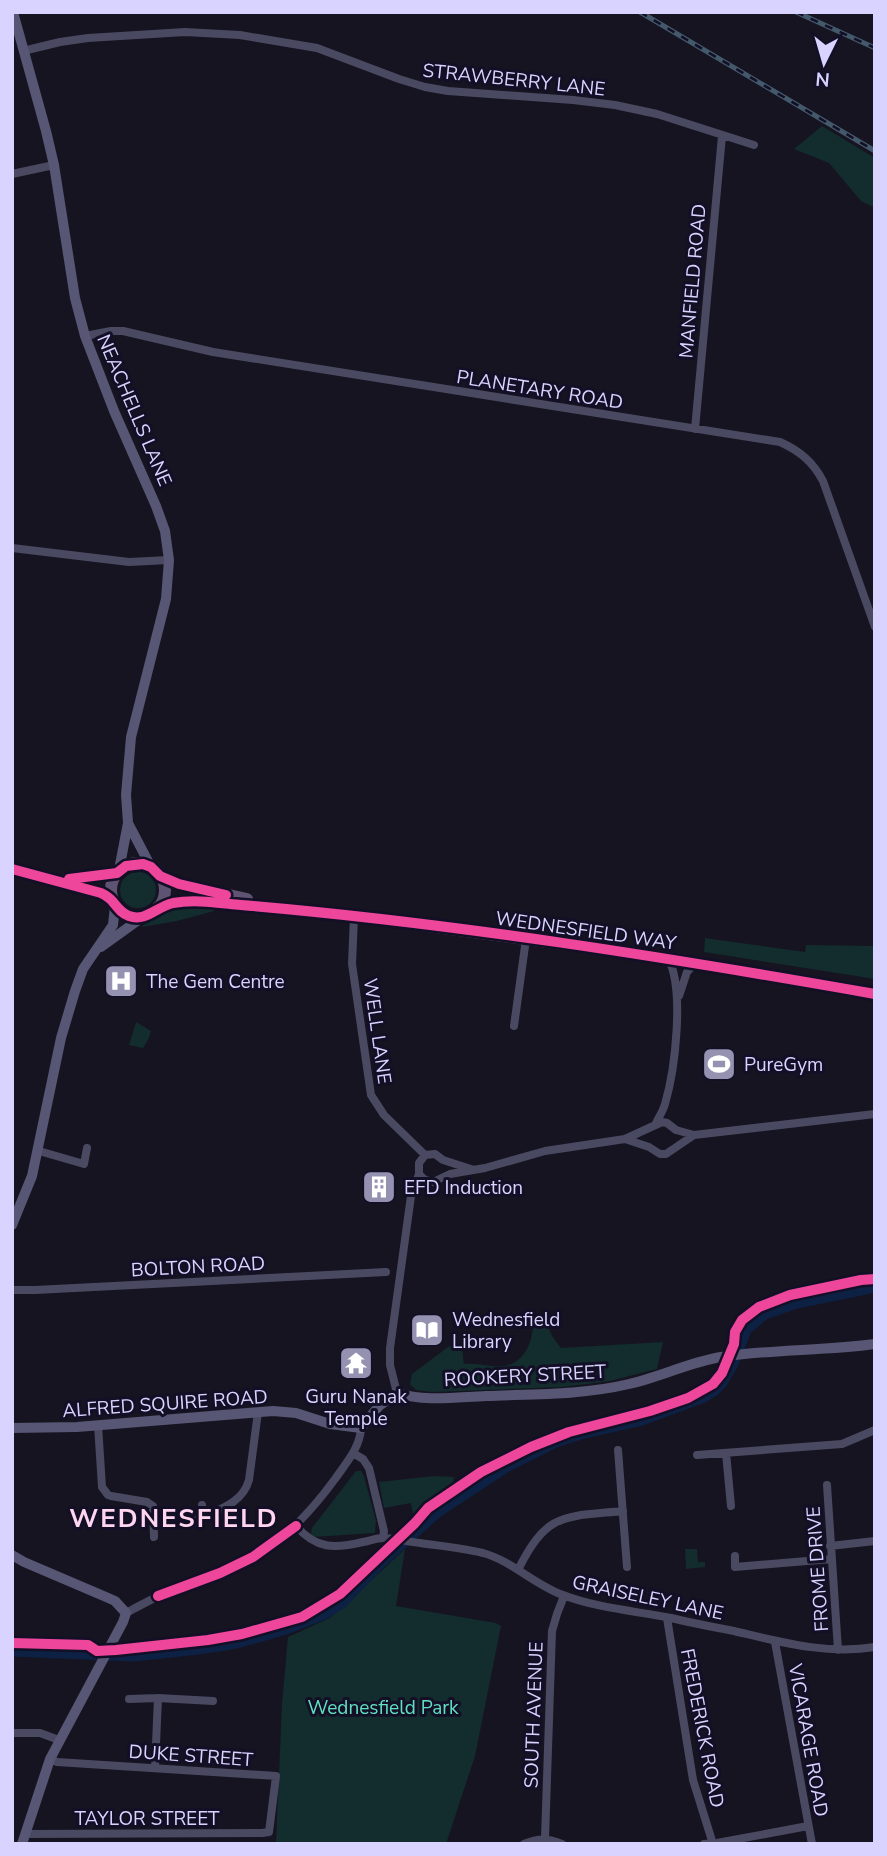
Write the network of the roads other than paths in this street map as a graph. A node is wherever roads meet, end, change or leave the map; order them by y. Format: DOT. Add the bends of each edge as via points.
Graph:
graph roads {
  1 [pos="13,12"];
  2 [pos="23,51"];
  3 [pos="722,136"];
  4 [pos="754,145"];
  5 [pos="54,165"];
  6 [pos="12,174"];
  7 [pos="85,336"];
  8 [pos="695,429"];
  9 [pos="12,548"];
  10 [pos="169,560"];
  11 [pos="875,627"];
  12 [pos="128,823"];
  13 [pos="12,869"];
  14 [pos="155,871"];
  15 [pos="118,872"];
  16 [pos="58,880"];
  17 [pos="114,903"];
  18 [pos="159,907"];
  19 [pos="292,909"];
  20 [pos="144,916"];
  21 [pos="354,916"];
  22 [pos="526,939"];
  23 [pos="97,950"];
  24 [pos="668,958"];
  25 [pos="695,963"];
  26 [pos="875,994"];
  27 [pos="678,1002"];
  28 [pos="514,1026"];
  29 [pos="664,1107"];
  30 [pos="875,1114"];
  31 [pos="653,1126"];
  32 [pos="674,1127"];
  33 [pos="694,1135"];
  34 [pos="406,1138"];
  35 [pos="625,1139"];
  36 [pos="677,1145"];
  37 [pos="649,1147"];
  38 [pos="88,1148"];
  39 [pos="38,1151"];
  40 [pos="425,1156"];
  41 [pos="443,1160"];
  42 [pos="419,1163"];
  43 [pos="474,1170"];
  44 [pos="422,1177"];
  45 [pos="441,1178"];
  46 [pos="18,1198"];
  47 [pos="12,1225"];
  48 [pos="386,1272"];
  49 [pos="12,1290"];
  50 [pos="875,1344"];
  51 [pos="397,1393"];
  52 [pos="258,1412"];
  53 [pos="98,1425"];
  54 [pos="361,1428"];
  55 [pos="12,1429"];
  56 [pos="875,1430"];
  57 [pos="618,1450"];
  58 [pos="354,1453"];
  59 [pos="726,1453"];
  60 [pos="697,1455"];
  61 [pos="827,1485"];
  62 [pos="202,1505"];
  63 [pos="731,1506"];
  64 [pos="623,1511"];
  65 [pos="204,1516"];
  66 [pos="195,1521"];
  67 [pos="296,1526"];
  68 [pos="154,1537"];
  69 [pos="383,1538"];
  70 [pos="875,1541"];
  71 [pos="830,1546"];
  72 [pos="12,1555"];
  73 [pos="735,1556"];
  74 [pos="831,1559"];
  75 [pos="627,1567"];
  76 [pos="518,1570"];
  77 [pos="564,1596"];
  78 [pos="126,1614"];
  79 [pos="667,1618"];
  80 [pos="775,1642"];
  81 [pos="875,1647"];
  82 [pos="838,1650"];
  83 [pos="158,1698"];
  84 [pos="206,1698"];
  85 [pos="129,1699"];
  86 [pos="12,1732"];
  87 [pos="59,1740"];
  88 [pos="50,1759"];
  89 [pos="155,1767"];
  90 [pos="808,1826"];
  91 [pos="269,1832"];
  92 [pos="545,1838"];
  93 [pos="23,1839"];
  94 [pos="524,1844"];
  95 [pos="562,1844"];
  96 [pos="705,1844"];
  97 [pos="713,1844"];
  98 [pos="812,1844"];
  1 -- 2 [label="street, NEACHELLS LANE"];
  2 -- 3 [label="street, STRAWBERRY LANE" via="88,38 185,32 240,35 317,48 425,88 601,103 657,114"];
  2 -- 5 [label="street, NEACHELLS LANE"];
  3 -- 4 [label="street, STRAWBERRY LANE"];
  3 -- 8 [label="street, MANFIELD ROAD"];
  5 -- 6 [label="street"];
  5 -- 7 [label="street, NEACHELLS LANE"];
  7 -- 8 [label="street, PLANETARY ROAD" via="123,331 214,352"];
  7 -- 10 [label="street, NEACHELLS LANE" via="156,506"];
  8 -- 11 [label="street, PLANETARY ROAD" via="780,442 812,464 823,481"];
  9 -- 10 [label="street" via="129,562"];
  10 -- 12 [label="street, NEACHELLS LANE" via="166,599 131,737"];
  12 -- 14 [label="street, NEACHELLS LANE"];
  12 -- 15 [label="street, NEACHELLS LANE"];
  13 -- 16 [label="main road"];
  14 -- 15 [label="main road" via="135,863"];
  14 -- 18 [label="main road" via="165,891"];
  14 -- 19 [label="main road, WEDNESFIELD WAY" via="187,886"];
  15 -- 16 [label="main road"];
  15 -- 17 [label="main road" via="112,881"];
  16 -- 17 [label="main road" via="101,892"];
  17 -- 20 [label="main road" via="128,915"];
  17 -- 23 [label="street" via="113,925"];
  18 -- 19 [label="main road, WEDNESFIELD WAY" via="188,901"];
  18 -- 20 [label="main road"];
  19 -- 21 [label="main road, WEDNESFIELD WAY"];
  20 -- 23 [label="street"];
  21 -- 22 [label="main road, WEDNESFIELD WAY"];
  21 -- 34 [label="street, WELL LANE" via="352,964 369,1089 379,1109"];
  22 -- 24 [label="main road, WEDNESFIELD WAY"];
  22 -- 28 [label="street"];
  23 -- 39 [label="street" via="83,969 67,1016"];
  24 -- 25 [label="main road, WEDNESFIELD WAY"];
  24 -- 27 [label="street"];
  25 -- 26 [label="main road, WEDNESFIELD WAY"];
  25 -- 27 [label="street" via="687,972"];
  27 -- 29 [label="street"];
  29 -- 31 [label="street"];
  29 -- 32 [label="street"];
  30 -- 33 [label="street"];
  31 -- 32 [label="street" via="662,1122"];
  31 -- 35 [label="street"];
  31 -- 37 [label="street" via="646,1138"];
  32 -- 33 [label="street"];
  32 -- 36 [label="street"];
  33 -- 36 [label="street"];
  34 -- 40 [label="street"];
  34 -- 42 [label="street"];
  35 -- 37 [label="street"];
  35 -- 43 [label="street" via="545,1151"];
  36 -- 37 [label="street" via="666,1154"];
  38 -- 39 [label="street" via="83,1169"];
  39 -- 46 [label="street" via="32,1176"];
  40 -- 41 [label="street" via="435,1154"];
  40 -- 42 [label="street"];
  41 -- 43 [label="street"];
  41 -- 45 [label="street" via="446,1168"];
  42 -- 44 [label="street"];
  43 -- 45 [label="street"];
  44 -- 45 [label="street" via="433,1182"];
  44 -- 51 [label="street" via="411,1196 390,1348"];
  46 -- 47 [label="street"];
  48 -- 49 [label="street, BOLTON ROAD"];
  50 -- 51 [label="street, ROOKERY STREET" via="722,1357 599,1390 438,1397"];
  51 -- 54 [label="street"];
  52 -- 53 [label="street, ALFRED SQUIRE ROAD"];
  52 -- 54 [label="street, ALFRED SQUIRE ROAD" via="296,1413"];
  52 -- 65 [label="street" via="246,1489 235,1501"];
  53 -- 55 [label="street, ALFRED SQUIRE ROAD"];
  53 -- 68 [label="street" via="102,1487 108,1495 153,1506"];
  54 -- 58 [label="street"];
  56 -- 59 [label="street" via="842,1444"];
  57 -- 64 [label="street"];
  58 -- 67 [label="street"];
  58 -- 69 [label="street" via="369,1468"];
  59 -- 60 [label="street"];
  59 -- 63 [label="street"];
  61 -- 71 [label="street, FROME DRIVE"];
  62 -- 65 [label="street"];
  64 -- 75 [label="street"];
  64 -- 76 [label="street" via="572,1516 553,1524 533,1543"];
  65 -- 66 [label="street"];
  67 -- 69 [label="street" via="305,1537 324,1545 348,1546"];
  67 -- 78 [label="street" via="253,1557"];
  69 -- 76 [label="street, GRAISELEY LANE" via="485,1554"];
  70 -- 71 [label="street"];
  71 -- 74 [label="street, FROME DRIVE"];
  72 -- 78 [label="street" via="115,1601"];
  73 -- 74 [label="street" via="735,1567"];
  74 -- 82 [label="street, FROME DRIVE"];
  76 -- 77 [label="street, GRAISELEY LANE"];
  77 -- 79 [label="street, GRAISELEY LANE"];
  77 -- 92 [label="street, SOUTH AVENUE" via="552,1631"];
  78 -- 87 [label="street"];
  79 -- 80 [label="street, GRAISELEY LANE"];
  79 -- 97 [label="street, FREDERICK ROAD" via="693,1780"];
  80 -- 82 [label="street, GRAISELEY LANE"];
  80 -- 90 [label="street, VICARAGE ROAD"];
  81 -- 82 [label="street, GRAISELEY LANE"];
  83 -- 84 [label="street"];
  83 -- 85 [label="street"];
  83 -- 89 [label="street"];
  86 -- 87 [label="street" via="40,1733"];
  87 -- 88 [label="street"];
  88 -- 89 [label="street, DUKE STREET"];
  88 -- 93 [label="street"];
  89 -- 91 [label="street, DUKE STREET" via="276,1776"];
  90 -- 97 [label="street"];
  90 -- 98 [label="street, VICARAGE ROAD"];
  91 -- 93 [label="street, TAYLOR STREET"];
  92 -- 94 [label="street"];
  92 -- 95 [label="street"];
  96 -- 97 [label="street"];
}
